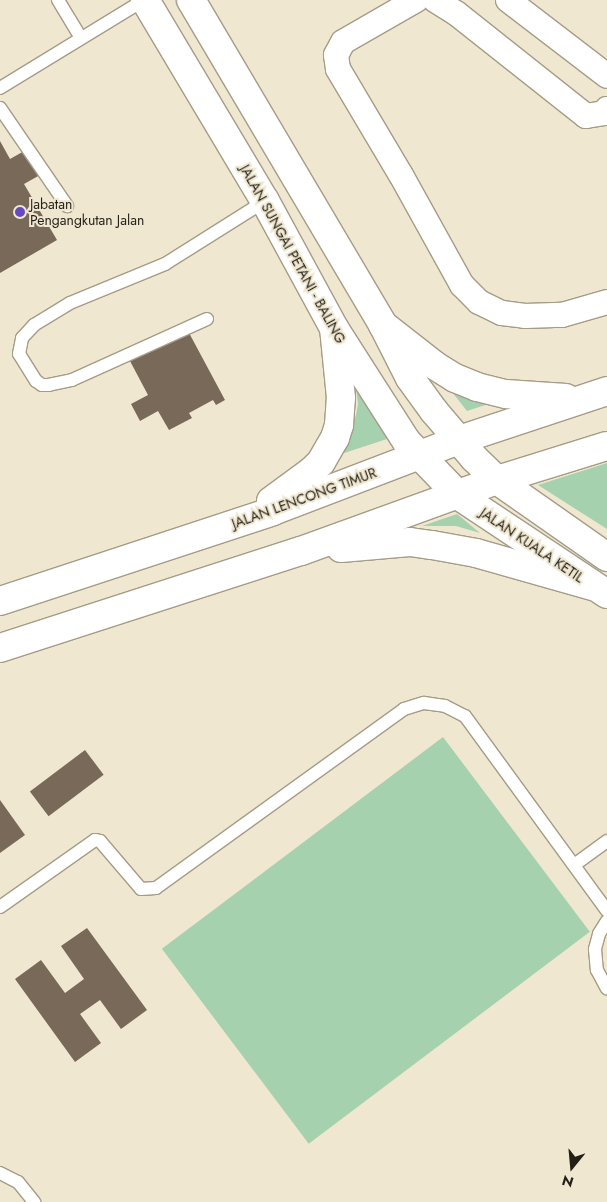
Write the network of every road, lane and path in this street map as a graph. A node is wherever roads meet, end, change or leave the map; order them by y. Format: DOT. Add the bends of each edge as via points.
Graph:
graph roads {
  1 [pos="58,0"];
  2 [pos="144,0"];
  3 [pos="190,0"];
  4 [pos="416,0"];
  5 [pos="434,0"];
  6 [pos="508,0"];
  7 [pos="461,6"];
  8 [pos="81,38"];
  9 [pos="607,76"];
  10 [pos="0,88"];
  11 [pos="0,108"];
  12 [pos="607,109"];
  13 [pos="265,202"];
  14 [pos="67,206"];
  15 [pos="607,302"];
  16 [pos="207,320"];
  17 [pos="382,325"];
  18 [pos="334,328"];
  19 [pos="595,395"];
  20 [pos="459,440"];
  21 [pos="607,446"];
  22 [pos="418,455"];
  23 [pos="497,480"];
  24 [pos="458,495"];
  25 [pos="246,519"];
  26 [pos="301,551"];
  27 [pos="607,557"];
  28 [pos="599,590"];
  29 [pos="0,601"];
  30 [pos="0,648"];
  31 [pos="607,841"];
  32 [pos="574,866"];
  33 [pos="2,901"];
  34 [pos="607,911"];
  35 [pos="607,921"];
  36 [pos="607,989"];
  37 [pos="0,1173"];
  38 [pos="34,1202"];
  1 -- 8 [label="lane"];
  2 -- 8 [label="lane"];
  2 -- 13 [label="main road, JALAN SUNGAI PETANI - BALING"];
  3 -- 17 [label="main road"];
  4 -- 15 [label="street" via="343,42 336,55 338,69 462,286 479,302 502,313 525,316 562,314"];
  5 -- 7 [label="street"];
  6 -- 9 [label="street"];
  7 -- 12 [label="street" via="586,116 604,113"];
  8 -- 10 [label="lane"];
  11 -- 14 [label="lane"];
  13 -- 16 [label="lane" via="165,264 70,303 34,325 22,338 19,354 42,385 72,380"];
  13 -- 18 [label="main road, JALAN SUNGAI PETANI - BALING"];
  17 -- 19 [label="main road" via="434,365 477,387 506,394"];
  17 -- 20 [label="main road" via="410,378"];
  18 -- 22 [label="main road, JALAN SUNGAI PETANI - BALING" via="396,428"];
  18 -- 25 [label="main road" via="341,398 335,438 312,471"];
  19 -- 20 [label="main road, JALAN LENCONG TIMUR"];
  20 -- 22 [label="main road, JALAN LENCONG TIMUR"];
  20 -- 23 [label="main road"];
  21 -- 23 [label="main road"];
  22 -- 24 [label="main road, JALAN SUNGAI PETANI - BALING"];
  22 -- 25 [label="main road, JALAN LENCONG TIMUR"];
  23 -- 24 [label="main road"];
  23 -- 27 [label="main road"];
  24 -- 26 [label="main road"];
  24 -- 28 [label="main road, JALAN KUALA KETIL"];
  25 -- 29 [label="main road, JALAN LENCONG TIMUR"];
  26 -- 28 [label="main road" via="410,542 476,552"];
  26 -- 30 [label="main road"];
  31 -- 32 [label="lane"];
  32 -- 33 [label="lane" via="465,716 445,706 424,703 404,709 156,888 141,889 100,840 95,840"];
  32 -- 34 [label="lane"];
  35 -- 36 [label="lane" via="594,949 597,970"];
  37 -- 38 [label="lane" via="18,1182"];
}
